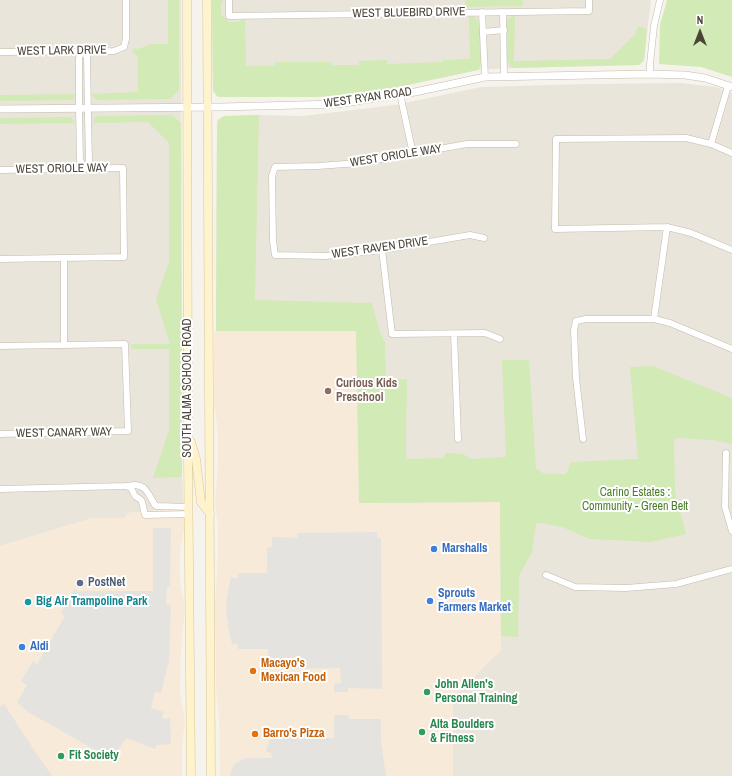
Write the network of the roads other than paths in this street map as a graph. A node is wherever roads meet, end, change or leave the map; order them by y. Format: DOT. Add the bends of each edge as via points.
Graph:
graph roads {
  1 [pos="126,0"];
  2 [pos="187,0"];
  3 [pos="207,0"];
  4 [pos="229,0"];
  5 [pos="589,0"];
  6 [pos="660,0"];
  7 [pos="482,12"];
  8 [pos="503,12"];
  9 [pos="504,30"];
  10 [pos="482,32"];
  11 [pos="83,50"];
  12 [pos="0,52"];
  13 [pos="650,74"];
  14 [pos="504,76"];
  15 [pos="485,77"];
  16 [pos="730,86"];
  17 [pos="400,94"];
  18 [pos="207,106"];
  19 [pos="187,107"];
  20 [pos="79,108"];
  21 [pos="88,108"];
  22 [pos="0,109"];
  23 [pos="516,144"];
  24 [pos="711,144"];
  25 [pos="732,153"];
  26 [pos="413,154"];
  27 [pos="85,169"];
  28 [pos="0,170"];
  29 [pos="667,227"];
  30 [pos="484,238"];
  31 [pos="382,250"];
  32 [pos="732,250"];
  33 [pos="275,255"];
  34 [pos="64,258"];
  35 [pos="0,259"];
  36 [pos="654,319"];
  37 [pos="454,334"];
  38 [pos="500,339"];
  39 [pos="64,345"];
  40 [pos="0,346"];
  41 [pos="732,349"];
  42 [pos="0,434"];
  43 [pos="188,434"];
  44 [pos="458,439"];
  45 [pos="583,439"];
  46 [pos="726,453"];
  47 [pos="126,486"];
  48 [pos="0,489"];
  49 [pos="189,510"];
  50 [pos="210,514"];
  51 [pos="732,531"];
  52 [pos="732,569"];
  53 [pos="546,575"];
  54 [pos="191,776"];
  55 [pos="211,776"];
  1 -- 11 [label="street, WEST LARK DRIVE" via="124,47 114,51"];
  2 -- 19 [label="main road, SOUTH ALMA SCHOOL ROAD"];
  3 -- 18 [label="main road, SOUTH ALMA SCHOOL ROAD"];
  4 -- 7 [label="street, WEST BLUEBIRD DRIVE" via="229,16"];
  5 -- 8 [label="street, WEST BLUEBIRD DRIVE" via="589,11"];
  6 -- 13 [label="street" via="654,26"];
  7 -- 8 [label="street, WEST BLUEBIRD DRIVE"];
  7 -- 10 [label="street"];
  8 -- 9 [label="street"];
  9 -- 10 [label="street"];
  9 -- 14 [label="street"];
  10 -- 15 [label="street"];
  11 -- 12 [label="street, WEST LARK DRIVE"];
  11 -- 20 [label="street" via="79,58"];
  11 -- 21 [label="street" via="87,57"];
  13 -- 14 [label="street, WEST RYAN ROAD"];
  13 -- 16 [label="street, WEST RYAN ROAD" via="705,78"];
  14 -- 15 [label="street, WEST RYAN ROAD"];
  15 -- 17 [label="street, WEST RYAN ROAD"];
  16 -- 24 [label="street"];
  17 -- 18 [label="street, WEST RYAN ROAD" via="337,104"];
  17 -- 26 [label="street"];
  18 -- 19 [label="street, WEST RYAN ROAD"];
  18 -- 50 [label="main road, SOUTH ALMA SCHOOL ROAD"];
  19 -- 21 [label="street, WEST RYAN ROAD"];
  19 -- 43 [label="main road, SOUTH ALMA SCHOOL ROAD"];
  20 -- 21 [label="street, WEST RYAN ROAD"];
  20 -- 22 [label="street, WEST RYAN ROAD"];
  20 -- 27 [label="street" via="80,160"];
  21 -- 27 [label="street" via="89,161"];
  23 -- 26 [label="street, WEST ORIOLE WAY" via="467,144"];
  24 -- 25 [label="street"];
  24 -- 29 [label="street" via="686,138 556,138 555,229"];
  26 -- 33 [label="street, WEST ORIOLE WAY" via="359,163 275,166 272,176"];
  27 -- 28 [label="street, WEST ORIOLE WAY"];
  27 -- 34 [label="street, WEST ORIOLE WAY" via="123,168 124,257"];
  29 -- 32 [label="street" via="691,233"];
  29 -- 36 [label="street"];
  30 -- 31 [label="street, WEST RAVEN DRIVE" via="470,235"];
  31 -- 33 [label="street, WEST RAVEN DRIVE" via="326,256"];
  31 -- 37 [label="street" via="392,334"];
  34 -- 35 [label="street"];
  34 -- 39 [label="street"];
  36 -- 41 [label="street" via="670,322"];
  36 -- 45 [label="street" via="586,318 576,321 576,378"];
  37 -- 38 [label="street" via="485,333"];
  37 -- 44 [label="street"];
  39 -- 40 [label="street"];
  39 -- 42 [label="street, WEST CANARY WAY" via="125,344 128,431"];
  43 -- 49 [label="main road, SOUTH ALMA SCHOOL ROAD"];
  43 -- 50 [label="main road" via="196,459 201,502"];
  46 -- 51 [label="street" via="725,507"];
  47 -- 48 [label="street"];
  47 -- 49 [label="street" via="144,488 157,506"];
  47 -- 49 [label="street" via="141,500 145,515"];
  49 -- 54 [label="main road, SOUTH ALMA SCHOOL ROAD"];
  50 -- 55 [label="main road, SOUTH ALMA SCHOOL ROAD"];
  52 -- 53 [label="street" via="676,584 626,588 575,587"];
}
